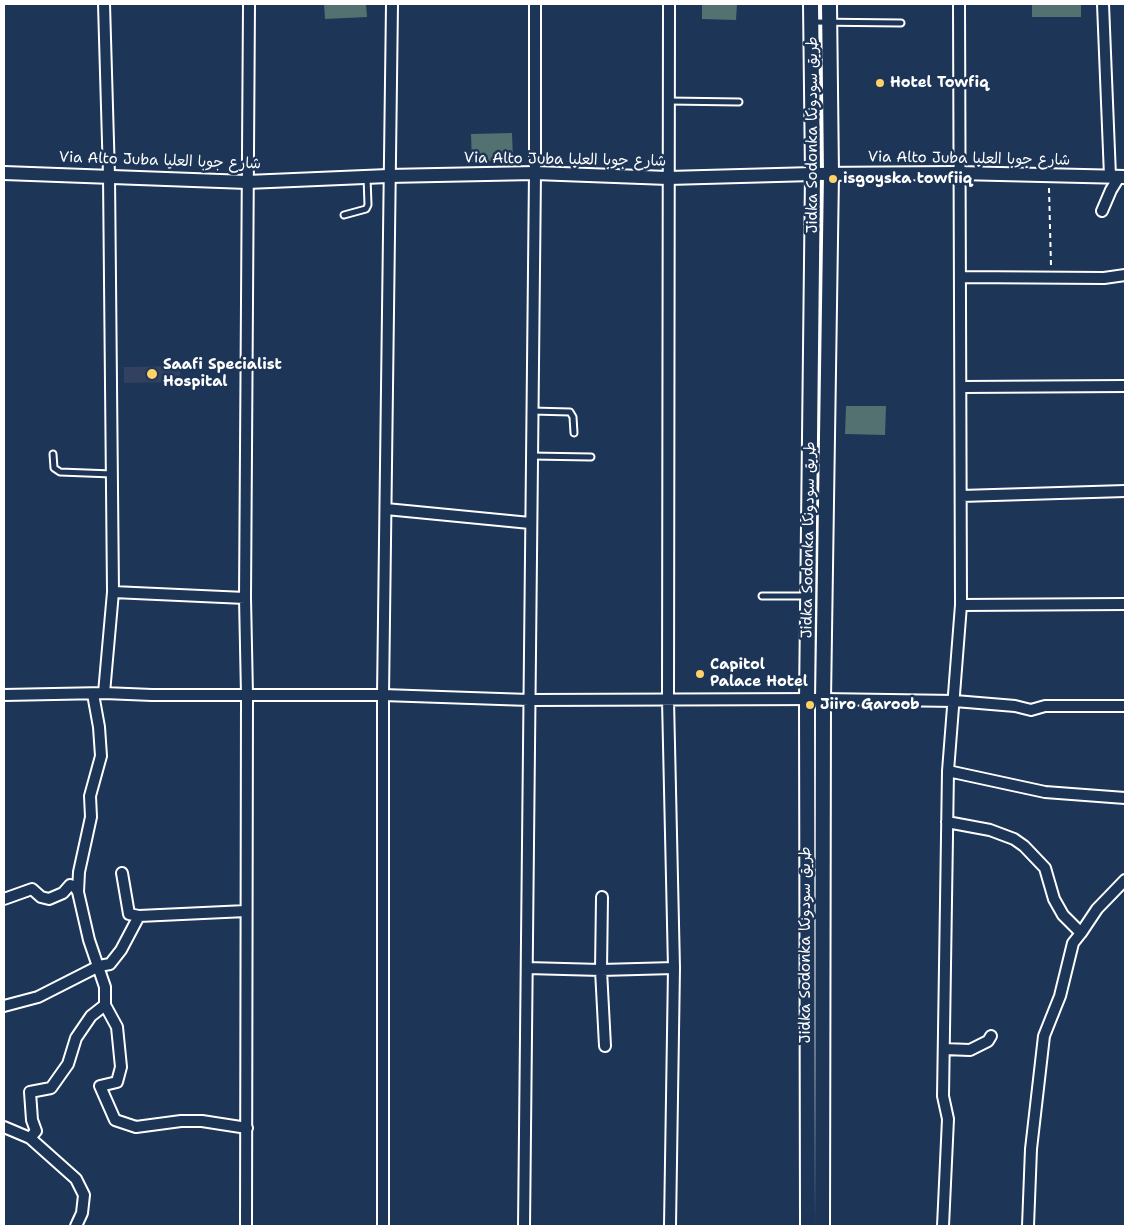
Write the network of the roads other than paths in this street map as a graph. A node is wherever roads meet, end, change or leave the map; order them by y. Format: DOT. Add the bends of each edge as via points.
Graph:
graph roads {
  1 [pos="104,4"];
  2 [pos="249,4"];
  3 [pos="392,4"];
  4 [pos="534,4"];
  5 [pos="669,4"];
  6 [pos="811,4"];
  7 [pos="829,4"];
  8 [pos="959,4"];
  9 [pos="1103,4"];
  10 [pos="812,22"];
  11 [pos="829,22"];
  12 [pos="901,23"];
  13 [pos="669,101"];
  14 [pos="739,102"];
  15 [pos="4,173"];
  16 [pos="535,173"];
  17 [pos="958,173"];
  18 [pos="813,174"];
  19 [pos="831,174"];
  20 [pos="109,176"];
  21 [pos="388,176"];
  22 [pos="367,177"];
  23 [pos="1118,177"];
  24 [pos="668,178"];
  25 [pos="247,182"];
  26 [pos="1102,211"];
  27 [pos="344,215"];
  28 [pos="1125,275"];
  29 [pos="960,277"];
  30 [pos="811,333"];
  31 [pos="828,333"];
  32 [pos="1125,386"];
  33 [pos="962,387"];
  34 [pos="532,411"];
  35 [pos="574,433"];
  36 [pos="53,454"];
  37 [pos="531,456"];
  38 [pos="591,457"];
  39 [pos="112,474"];
  40 [pos="1125,490"];
  41 [pos="961,496"];
  42 [pos="386,508"];
  43 [pos="530,523"];
  44 [pos="113,592"];
  45 [pos="762,596"];
  46 [pos="808,596"];
  47 [pos="245,598"];
  48 [pos="1125,604"];
  49 [pos="961,605"];
  50 [pos="104,693"];
  51 [pos="93,694"];
  52 [pos="4,695"];
  53 [pos="247,695"];
  54 [pos="383,695"];
  55 [pos="823,699"];
  56 [pos="529,700"];
  57 [pos="668,700"];
  58 [pos="807,700"];
  59 [pos="955,701"];
  60 [pos="1125,706"];
  61 [pos="948,771"];
  62 [pos="1125,798"];
  63 [pos="947,822"];
  64 [pos="122,874"];
  65 [pos="1125,880"];
  66 [pos="78,892"];
  67 [pos="602,897"];
  68 [pos="4,898"];
  69 [pos="246,911"];
  70 [pos="139,916"];
  71 [pos="1081,933"];
  72 [pos="99,966"];
  73 [pos="527,968"];
  74 [pos="674,968"];
  75 [pos="601,970"];
  76 [pos="105,1005"];
  77 [pos="4,1006"];
  78 [pos="815,1024"];
  79 [pos="991,1036"];
  80 [pos="605,1046"];
  81 [pos="944,1049"];
  82 [pos="4,1127"];
  83 [pos="247,1128"];
  84 [pos="30,1138"];
  85 [pos="76,1226"];
  86 [pos="246,1226"];
  87 [pos="383,1226"];
  88 [pos="524,1226"];
  89 [pos="670,1226"];
  90 [pos="808,1226"];
  91 [pos="822,1226"];
  92 [pos="943,1226"];
  93 [pos="1028,1226"];
  1 -- 20 [label="street"];
  2 -- 25 [label="street"];
  3 -- 21 [label="street"];
  4 -- 16 [label="street"];
  5 -- 13 [label="street"];
  6 -- 10 [label="main road, Jidka Sodonka طريق سودونكا"];
  7 -- 11 [label="main road, Jidka Sodonka طريق سودونكا"];
  8 -- 17 [label="street"];
  9 -- 23 [label="street"];
  10 -- 11 [label="lane"];
  10 -- 18 [label="main road, Jidka Sodonka طريق سودونكا"];
  11 -- 12 [label="lane"];
  11 -- 19 [label="main road, Jidka Sodonka طريق سودونكا"];
  13 -- 14 [label="lane"];
  13 -- 24 [label="street"];
  15 -- 20 [label="street, Via Alto Juba شارع جوبا العليا"];
  16 -- 21 [label="street, Via Alto Juba شارع جوبا العليا"];
  16 -- 24 [label="street, Via Alto Juba شارع جوبا العليا"];
  16 -- 34 [label="street"];
  17 -- 19 [label="street, Via Alto Juba شارع جوبا العليا"];
  17 -- 23 [label="street, Via Alto Juba شارع جوبا العليا"];
  17 -- 29 [label="street"];
  18 -- 19 [label="street, Via Alto Juba شارع جوبا العليا"];
  18 -- 24 [label="street, Via Alto Juba شارع جوبا العليا"];
  18 -- 30 [label="main road, Jidka Sodonka طريق سودونكا"];
  19 -- 31 [label="main road, Jidka Sodonka طريق سودونكا"];
  20 -- 25 [label="street, Via Alto Juba شارع جوبا العليا"];
  20 -- 39 [label="street"];
  21 -- 22 [label="street, Via Alto Juba شارع جوبا العليا"];
  21 -- 42 [label="street"];
  22 -- 25 [label="street, Via Alto Juba شارع جوبا العليا"];
  22 -- 27 [label="lane" via="366,209"];
  23 -- 26 [label="street"];
  24 -- 57 [label="street"];
  25 -- 47 [label="street"];
  28 -- 29 [label="street" via="1104,278"];
  29 -- 33 [label="street"];
  30 -- 31 [label="main road"];
  30 -- 46 [label="main road, Jidka Sodonka طريق سودونكا"];
  31 -- 55 [label="main road, Jidka Sodonka طريق سودونكا"];
  32 -- 33 [label="street"];
  33 -- 41 [label="street"];
  34 -- 35 [label="lane" via="570,412"];
  34 -- 37 [label="street"];
  36 -- 39 [label="lane" via="54,468 60,472"];
  37 -- 38 [label="lane"];
  37 -- 43 [label="street"];
  39 -- 44 [label="street"];
  40 -- 41 [label="street"];
  41 -- 49 [label="street"];
  42 -- 43 [label="street"];
  42 -- 54 [label="street"];
  43 -- 56 [label="street"];
  44 -- 47 [label="street"];
  44 -- 50 [label="street"];
  45 -- 46 [label="lane"];
  46 -- 58 [label="main road, Jidka Sodonka طريق سودونكا"];
  47 -- 53 [label="street"];
  48 -- 49 [label="street"];
  49 -- 59 [label="street"];
  50 -- 51 [label="street"];
  50 -- 53 [label="street"];
  51 -- 52 [label="street"];
  51 -- 66 [label="street" via="100,756 90,796 91,817"];
  53 -- 54 [label="street"];
  53 -- 69 [label="street"];
  54 -- 56 [label="street"];
  54 -- 87 [label="street"];
  55 -- 58 [label="street"];
  55 -- 59 [label="street"];
  55 -- 78 [label="main road, Jidka Sodonka طريق سودونكا"];
  56 -- 57 [label="street"];
  56 -- 73 [label="street"];
  57 -- 58 [label="street"];
  57 -- 74 [label="street"];
  58 -- 78 [label="main road, Jidka Sodonka طريق سودونكا"];
  59 -- 60 [label="street" via="1031,710 1045,706"];
  59 -- 61 [label="street"];
  61 -- 62 [label="street" via="1029,790"];
  61 -- 63 [label="street"];
  63 -- 71 [label="street" via="990,830 1024,846 1045,868 1054,899 1063,915"];
  63 -- 81 [label="street"];
  64 -- 70 [label="street" via="129,914"];
  65 -- 71 [label="street" via="1097,909"];
  66 -- 68 [label="street" via="70,885 63,894 49,899 32,889"];
  66 -- 72 [label="street" via="89,940"];
  67 -- 75 [label="street"];
  69 -- 70 [label="street"];
  69 -- 83 [label="street"];
  70 -- 72 [label="street" via="110,964"];
  71 -- 93 [label="street" via="1073,943 1060,996 1044,1036 1031,1149"];
  72 -- 76 [label="street" via="105,987"];
  72 -- 77 [label="street" via="38,997"];
  73 -- 75 [label="street"];
  73 -- 88 [label="street"];
  74 -- 75 [label="street"];
  74 -- 89 [label="street"];
  75 -- 80 [label="street"];
  76 -- 83 [label="street" via="117,1027 121,1067 117,1082 100,1086 115,1120 136,1127 188,1121"];
  76 -- 84 [label="street" via="91,1016 76,1038 68,1064 51,1088 30,1092 36,1131"];
  78 -- 90 [label="main road, Jidka Sodonka طريق سودونكا"];
  78 -- 91 [label="main road, Jidka Sodonka طريق سودونكا"];
  79 -- 81 [label="street" via="970,1050"];
  81 -- 92 [label="street" via="944,1096 948,1119"];
  82 -- 84 [label="street"];
  83 -- 86 [label="street"];
  84 -- 85 [label="street" via="68,1170 81,1186 84,1202"];
}
